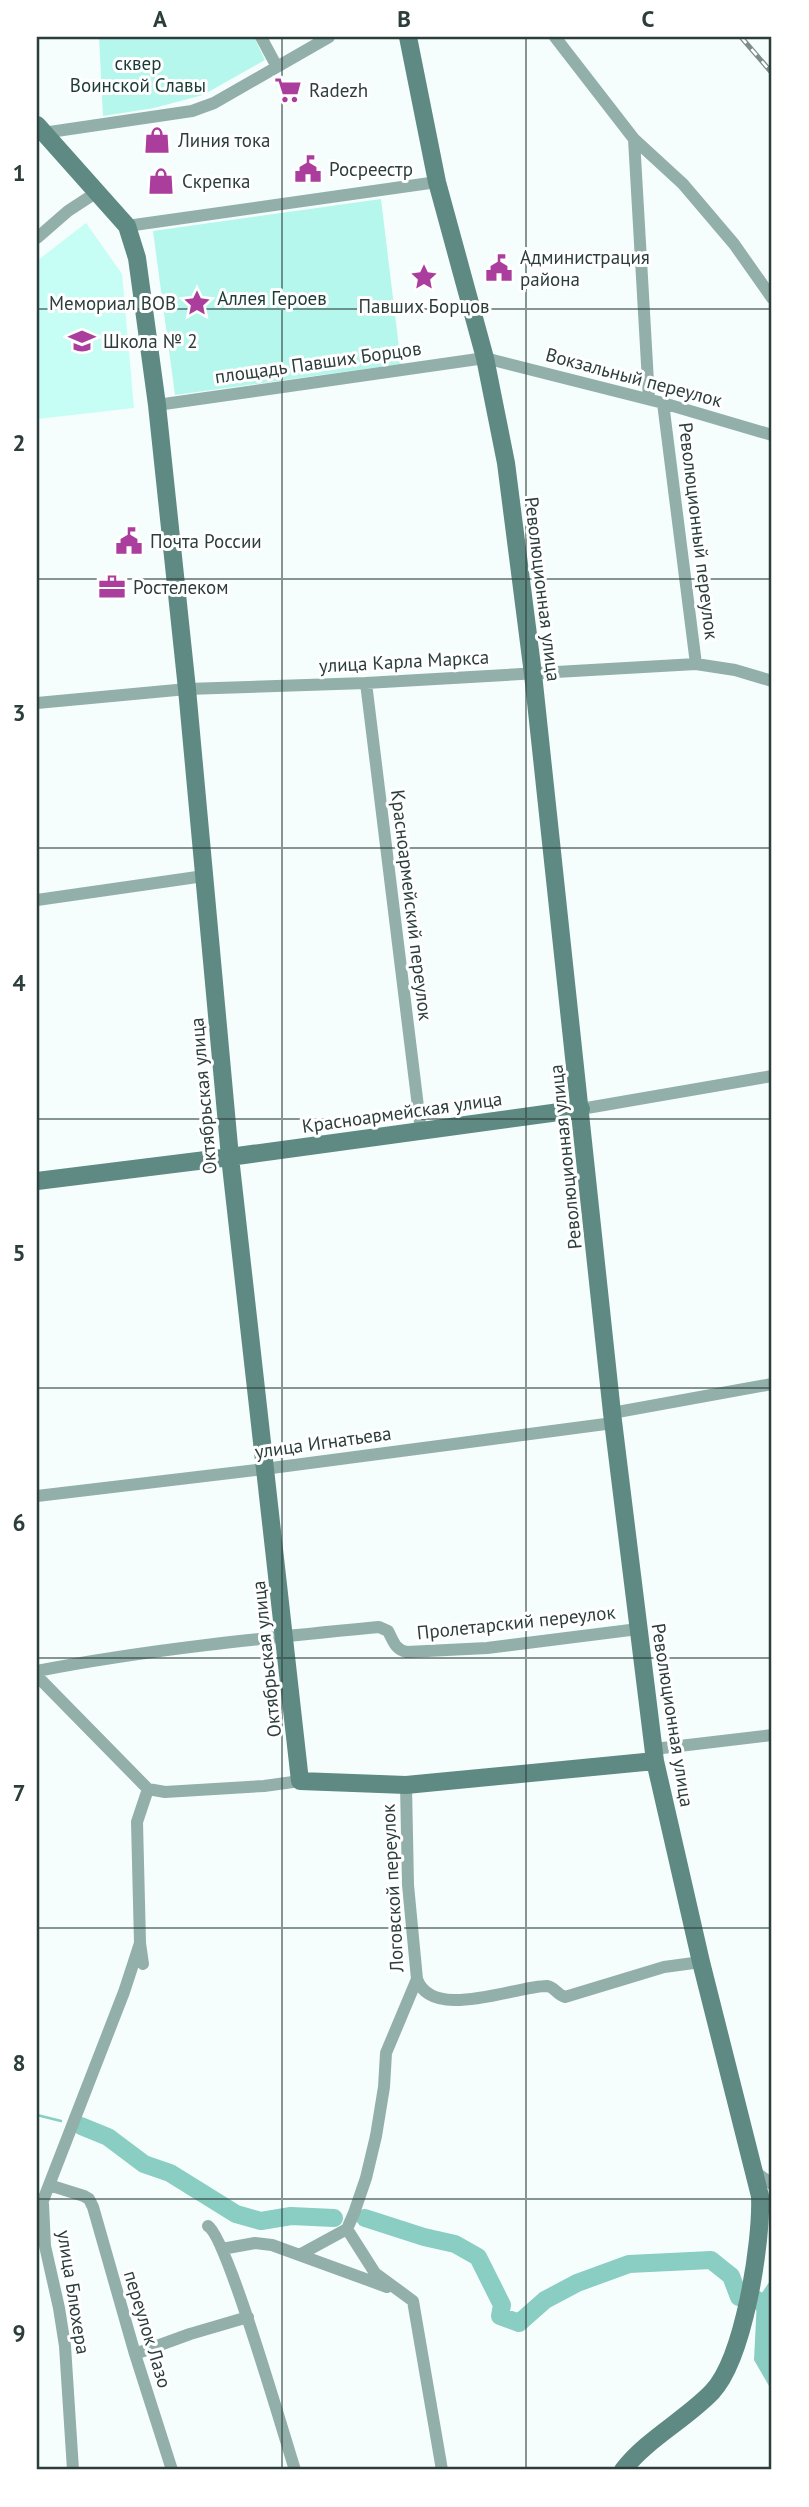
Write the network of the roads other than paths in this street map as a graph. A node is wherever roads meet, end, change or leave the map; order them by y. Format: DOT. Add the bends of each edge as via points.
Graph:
graph roads {
  1 [pos="261,37"];
  2 [pos="329,37"];
  3 [pos="408,37"];
  4 [pos="555,37"];
  5 [pos="277,67"];
  6 [pos="40,129"];
  7 [pos="634,139"];
  8 [pos="437,182"];
  9 [pos="97,192"];
  10 [pos="127,226"];
  11 [pos="37,239"];
  12 [pos="772,298"];
  13 [pos="485,358"];
  14 [pos="649,399"];
  15 [pos="663,403"];
  16 [pos="157,405"];
  17 [pos="772,435"];
  18 [pos="696,664"];
  19 [pos="533,674"];
  20 [pos="772,681"];
  21 [pos="366,683"];
  22 [pos="187,688"];
  23 [pos="37,704"];
  24 [pos="204,876"];
  25 [pos="37,900"];
  26 [pos="772,1076"];
  27 [pos="581,1109"];
  28 [pos="421,1131"];
  29 [pos="230,1157"];
  30 [pos="37,1181"];
  31 [pos="772,1384"];
  32 [pos="613,1418"];
  33 [pos="264,1469"];
  34 [pos="37,1496"];
  35 [pos="638,1629"];
  36 [pos="285,1636"];
  37 [pos="37,1674"];
  38 [pos="772,1735"];
  39 [pos="654,1755"];
  40 [pos="300,1782"];
  41 [pos="406,1785"];
  42 [pos="148,1789"];
  43 [pos="140,1943"];
  44 [pos="701,1962"];
  45 [pos="143,1964"];
  46 [pos="417,1979"];
  47 [pos="755,2172"];
  48 [pos="772,2184"];
  49 [pos="49,2185"];
  50 [pos="40,2210"];
  51 [pos="208,2226"];
  52 [pos="347,2229"];
  53 [pos="222,2249"];
  54 [pos="301,2254"];
  55 [pos="397,2290"];
  56 [pos="248,2317"];
  57 [pos="135,2354"];
  58 [pos="72,2470"];
  59 [pos="172,2470"];
  60 [pos="295,2470"];
  61 [pos="442,2470"];
  62 [pos="621,2470"];
  1 -- 5 [label="street"];
  2 -- 5 [label="street"];
  3 -- 8 [label="main road, Революционная улица"];
  4 -- 7 [label="street"];
  5 -- 6 [label="street" via="192,111"];
  6 -- 9 [label="main road"];
  7 -- 12 [label="street" via="683,184"];
  7 -- 14 [label="street"];
  8 -- 10 [label="street"];
  8 -- 13 [label="main road, Революционная улица"];
  9 -- 10 [label="main road"];
  9 -- 11 [label="street"];
  10 -- 16 [label="main road, Октябрьская улица" via="137,258"];
  13 -- 14 [label="street, Вокзальный переулок"];
  13 -- 16 [label="street, площадь Павших Борцов"];
  13 -- 19 [label="main road, Революционная улица" via="506,463"];
  14 -- 15 [label="street, Вокзальный переулок"];
  15 -- 17 [label="street, Вокзальный переулок"];
  15 -- 18 [label="street, Революционный переулок"];
  16 -- 22 [label="main road, Октябрьская улица"];
  18 -- 19 [label="street, улица Карла Маркса"];
  18 -- 20 [label="street, улица Карла Маркса"];
  19 -- 21 [label="street, улица Карла Маркса"];
  19 -- 27 [label="main road, Революционная улица"];
  21 -- 22 [label="street, улица Карла Маркса"];
  21 -- 28 [label="street, Красноармейский переулок"];
  22 -- 23 [label="street, улица Карла Маркса"];
  22 -- 24 [label="main road, Октябрьская улица"];
  24 -- 25 [label="street"];
  24 -- 29 [label="main road, Октябрьская улица"];
  26 -- 27 [label="street, Красноармейская улица"];
  27 -- 28 [label="main road, Красноармейская улица"];
  27 -- 32 [label="main road, Революционная улица"];
  28 -- 29 [label="main road, Красноармейская улица"];
  29 -- 30 [label="main road, Красноармейская улица"];
  29 -- 33 [label="main road, Октябрьская улица"];
  31 -- 32 [label="street, улица Игнатьева"];
  32 -- 33 [label="street, улица Игнатьева"];
  32 -- 35 [label="main road, Революционная улица"];
  33 -- 34 [label="street, улица Игнатьева"];
  33 -- 36 [label="main road, Октябрьская улица"];
  35 -- 36 [label="street, Пролетарский переулок" via="487,1648 407,1652 396,1647 385,1628"];
  35 -- 39 [label="main road, Революционная улица"];
  36 -- 37 [label="street, Пролетарский переулок" via="80,1663"];
  36 -- 40 [label="main road, Октябрьская улица"];
  37 -- 42 [label="street"];
  38 -- 39 [label="street"];
  39 -- 41 [label="main road"];
  39 -- 44 [label="main road, Революционная улица"];
  40 -- 41 [label="main road"];
  40 -- 42 [label="street" via="165,1792"];
  41 -- 46 [label="street, Логовской переулок" via="408,1885"];
  42 -- 43 [label="street" via="137,1822"];
  43 -- 45 [label="street"];
  43 -- 49 [label="street"];
  44 -- 46 [label="street, Логовской переулок" via="664,1967 565,1997 547,1986 484,1997 437,1999 422,1989"];
  44 -- 47 [label="main road, Революционная улица"];
  46 -- 52 [label="street" via="386,2053 376,2136"];
  47 -- 48 [label="street"];
  47 -- 62 [label="main road, Революционная улица" via="760,2214 752,2272 744,2320 727,2372 714,2390"];
  49 -- 50 [label="street"];
  49 -- 57 [label="street, переулок Лазо" via="89,2199"];
  50 -- 58 [label="street, улица Блюхера" via="65,2346"];
  51 -- 53 [label="street"];
  52 -- 54 [label="street"];
  52 -- 55 [label="street" via="375,2273"];
  53 -- 54 [label="street" via="264,2243"];
  53 -- 56 [label="street"];
  54 -- 55 [label="street"];
  55 -- 61 [label="street" via="414,2306"];
  56 -- 57 [label="street"];
  56 -- 60 [label="street"];
  57 -- 59 [label="street, переулок Лазо"];
}
